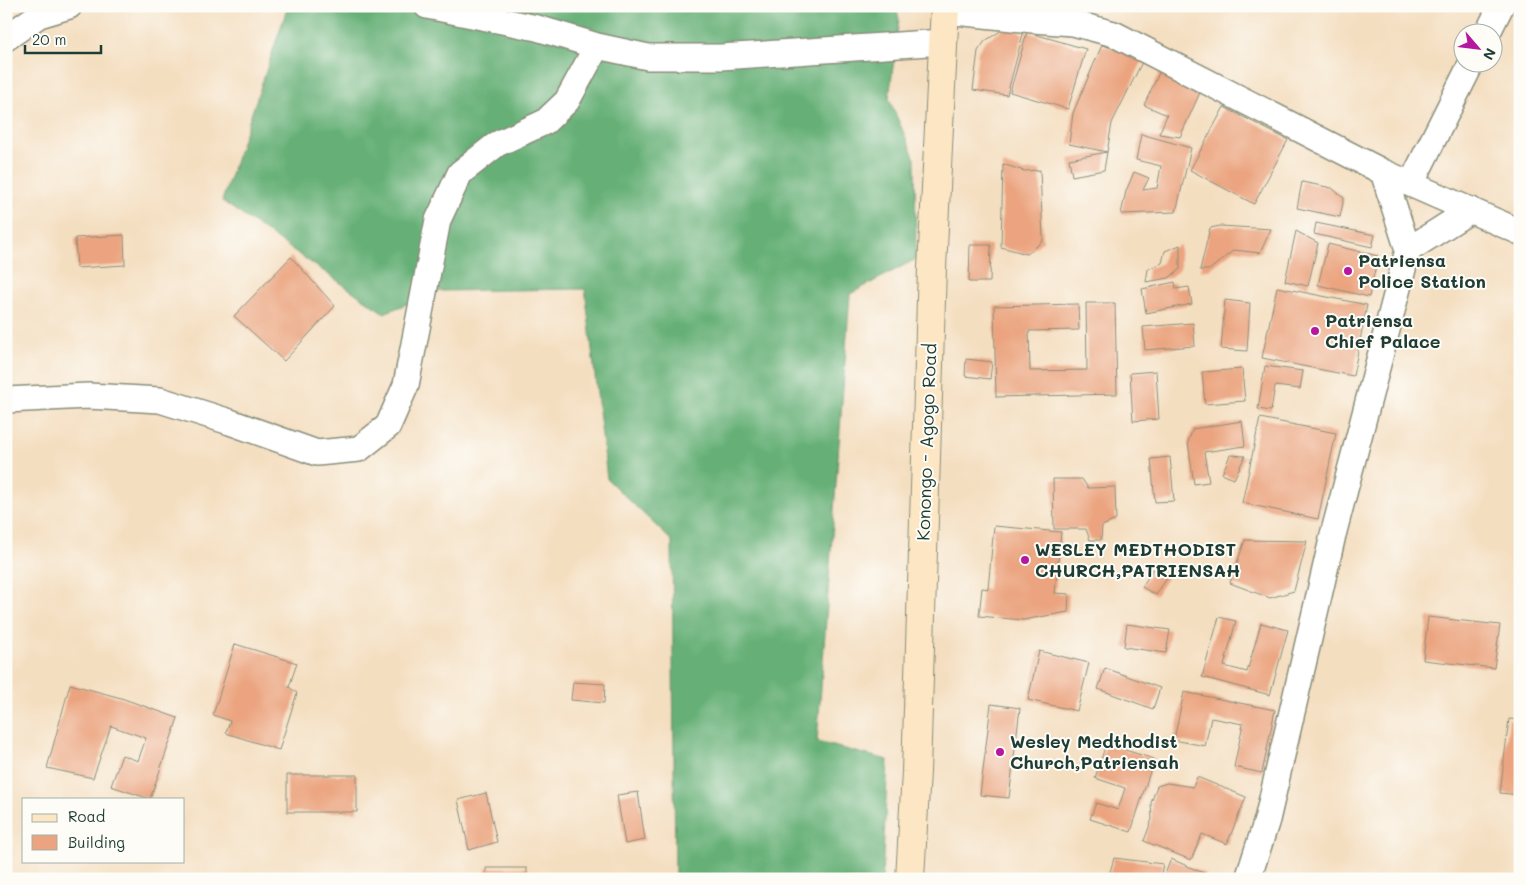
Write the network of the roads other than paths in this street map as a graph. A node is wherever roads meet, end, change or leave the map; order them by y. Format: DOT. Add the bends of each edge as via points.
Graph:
graph roads {
  1 [pos="69,6"];
  2 [pos="426,6"];
  3 [pos="1501,6"];
  4 [pos="945,9"];
  5 [pos="1493,22"];
  6 [pos="6,38"];
  7 [pos="943,42"];
  8 [pos="597,46"];
  9 [pos="1467,72"];
  10 [pos="1383,172"];
  11 [pos="1411,184"];
  12 [pos="1471,210"];
  13 [pos="1520,232"];
  14 [pos="1408,250"];
  15 [pos="6,400"];
  16 [pos="910,879"];
  17 [pos="1248,879"];
  1 -- 6 [label="street" via="39,15"];
  2 -- 8 [label="street" via="536,28"];
  3 -- 5 [label="street"];
  4 -- 7 [label="main road, Konongo - Agogo Road"];
  4 -- 10 [label="street" via="1074,23 1114,34"];
  7 -- 8 [label="street" via="721,57 648,57"];
  7 -- 16 [label="main road, Konongo - Agogo Road"];
  8 -- 15 [label="street" via="567,102 545,122 497,144 460,173 438,220 406,386 388,426 359,449 317,454 160,400 88,396"];
  9 -- 11 [label="street"];
  10 -- 11 [label="street"];
  10 -- 14 [label="street"];
  11 -- 12 [label="street"];
  12 -- 13 [label="street"];
  12 -- 14 [label="street"];
  14 -- 17 [label="street" via="1333,535 1267,820"];
}
